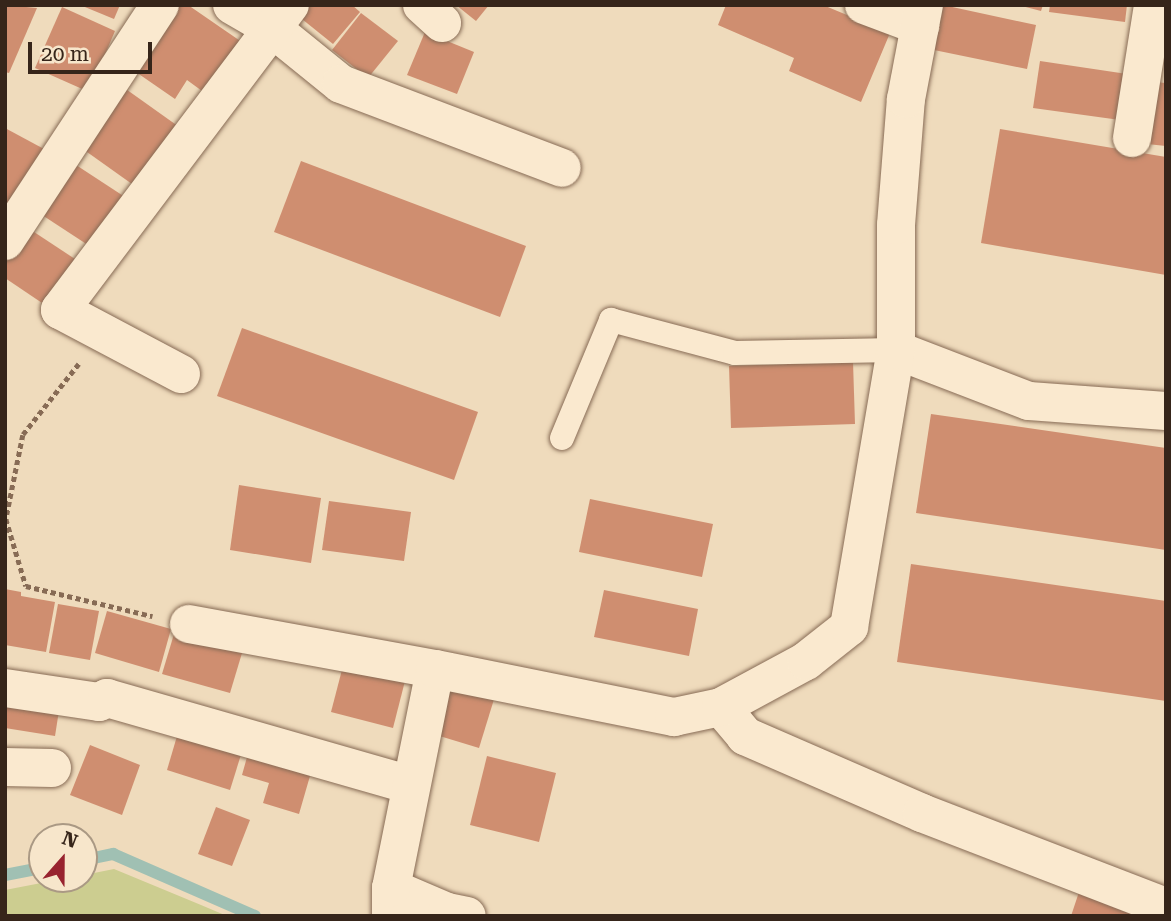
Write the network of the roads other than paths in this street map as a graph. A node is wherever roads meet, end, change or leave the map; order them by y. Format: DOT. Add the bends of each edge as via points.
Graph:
graph roads {
  1 [pos="160,5"];
  2 [pos="232,5"];
  3 [pos="864,5"];
  4 [pos="1153,5"];
  5 [pos="922,16"];
  6 [pos="281,17"];
  7 [pos="1132,138"];
  8 [pos="562,168"];
  9 [pos="5,241"];
  10 [pos="896,351"];
  11 [pos="181,374"];
  12 [pos="1166,411"];
  13 [pos="562,438"];
  14 [pos="189,624"];
  15 [pos="435,669"];
  16 [pos="5,688"];
  17 [pos="721,707"];
  18 [pos="5,767"];
  19 [pos="52,768"];
  20 [pos="410,785"];
  21 [pos="391,902"];
  22 [pos="1166,907"];
  23 [pos="467,916"];
  1 -- 9 [label="street"];
  2 -- 6 [label="street"];
  3 -- 5 [label="street"];
  4 -- 7 [label="street"];
  5 -- 10 [label="street" via="906,99 896,225"];
  6 -- 8 [label="street" via="341,83"];
  6 -- 11 [label="street" via="60,310"];
  10 -- 12 [label="street" via="1029,401"];
  10 -- 13 [label="lane" via="735,353 611,320"];
  10 -- 17 [label="street" via="849,627 806,661"];
  14 -- 15 [label="street"];
  15 -- 17 [label="street" via="674,718"];
  15 -- 20 [label="street"];
  16 -- 20 [label="street" via="99,702 107,698"];
  17 -- 22 [label="street" via="745,736 922,813"];
  18 -- 19 [label="street"];
  20 -- 21 [label="street"];
  21 -- 23 [label="street"];
}
